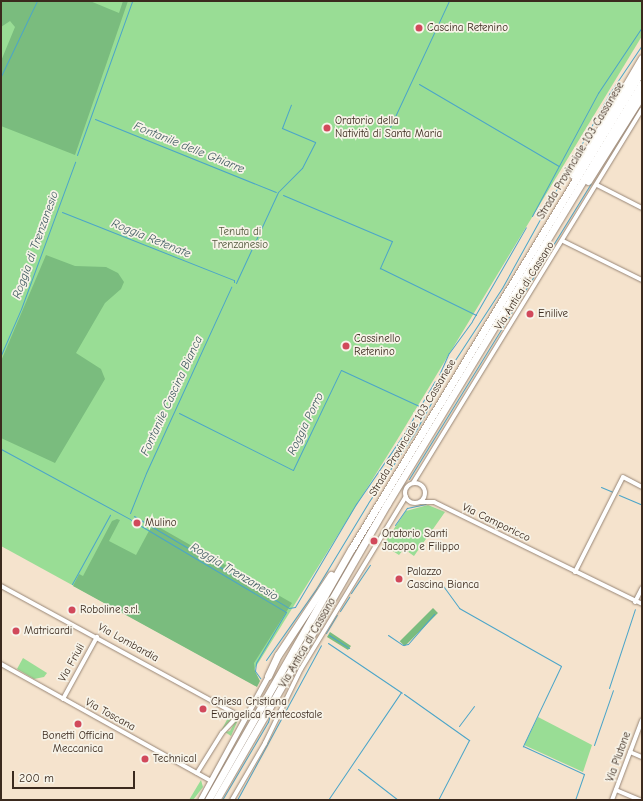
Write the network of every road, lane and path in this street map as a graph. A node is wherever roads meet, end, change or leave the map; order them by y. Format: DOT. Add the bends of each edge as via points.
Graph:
graph roads {
  1 [pos="642,58"];
  2 [pos="642,70"];
  3 [pos="642,83"];
  4 [pos="642,95"];
  5 [pos="642,110"];
  6 [pos="597,186"];
  7 [pos="642,208"];
  8 [pos="563,241"];
  9 [pos="526,275"];
  10 [pos="642,280"];
  11 [pos="514,282"];
  12 [pos="422,470"];
  13 [pos="413,483"];
  14 [pos="421,485"];
  15 [pos="642,487"];
  16 [pos="426,493"];
  17 [pos="406,496"];
  18 [pos="411,502"];
  19 [pos="420,502"];
  20 [pos="434,502"];
  21 [pos="392,519"];
  22 [pos="352,548"];
  23 [pos="575,572"];
  24 [pos="1,585"];
  25 [pos="642,588"];
  26 [pos="636,602"];
  27 [pos="642,604"];
  28 [pos="97,637"];
  29 [pos="1,664"];
  30 [pos="268,676"];
  31 [pos="63,699"];
  32 [pos="235,719"];
  33 [pos="245,719"];
  34 [pos="642,720"];
  35 [pos="630,752"];
  36 [pos="642,756"];
  37 [pos="198,773"];
  38 [pos="211,781"];
  39 [pos="616,790"];
  40 [pos="200,800"];
  41 [pos="208,800"];
  42 [pos="216,800"];
  43 [pos="232,800"];
  44 [pos="612,800"];
  45 [pos="640,800"];
  1 -- 11 [label="highway"];
  2 -- 11 [label="highway, Strada Provinciale 103 Cassanese"];
  3 -- 9 [label="highway, Strada Provinciale 103 Cassanese"];
  4 -- 9 [label="highway"];
  5 -- 6 [label="street, Via Antica di Cassano"];
  6 -- 7 [label="street"];
  6 -- 8 [label="street, Via Antica di Cassano"];
  8 -- 10 [label="street"];
  8 -- 12 [label="street, Via Antica di Cassano"];
  9 -- 42 [label="highway, Strada Provinciale 103 Cassanese" via="294,662"];
  11 -- 22 [label="highway, Strada Provinciale 103 Cassanese"];
  12 -- 13 [label="street, Via Antica di Cassano"];
  12 -- 14 [label="street"];
  13 -- 14 [label="street"];
  13 -- 17 [label="street" via="407,488"];
  14 -- 16 [label="street"];
  15 -- 23 [label="street" via="623,477"];
  16 -- 19 [label="street"];
  16 -- 20 [label="street"];
  17 -- 18 [label="street"];
  17 -- 21 [label="street, Via Antica di Cassano"];
  18 -- 19 [label="street"];
  18 -- 21 [label="street, Via Antica di Cassano"];
  19 -- 20 [label="street, Via Camporicco"];
  20 -- 23 [label="street, Via Camporicco"];
  21 -- 43 [label="street, Via Antica di Cassano" via="301,669 265,743"];
  22 -- 30 [label="highway" via="284,646"];
  22 -- 41 [label="highway, Strada Provinciale 103 Cassanese"];
  23 -- 26 [label="street, Via Camporicco"];
  24 -- 28 [label="street, Via Lombardia"];
  25 -- 26 [label="street"];
  26 -- 27 [label="street, Via Camporicco"];
  28 -- 31 [label="street, Via Friuli"];
  28 -- 33 [label="street, Via Lombardia"];
  29 -- 31 [label="street, Via Toscana"];
  30 -- 33 [label="street"];
  31 -- 37 [label="street, Via Toscana"];
  32 -- 37 [label="street" via="222,733"];
  33 -- 38 [label="street"];
  34 -- 35 [label="street, Via Plutone"];
  35 -- 36 [label="street"];
  35 -- 39 [label="street, Via Plutone"];
  37 -- 38 [label="street, Via Toscana"];
  38 -- 40 [label="street"];
  39 -- 44 [label="street, Via Plutone"];
  39 -- 45 [label="street"];
}
